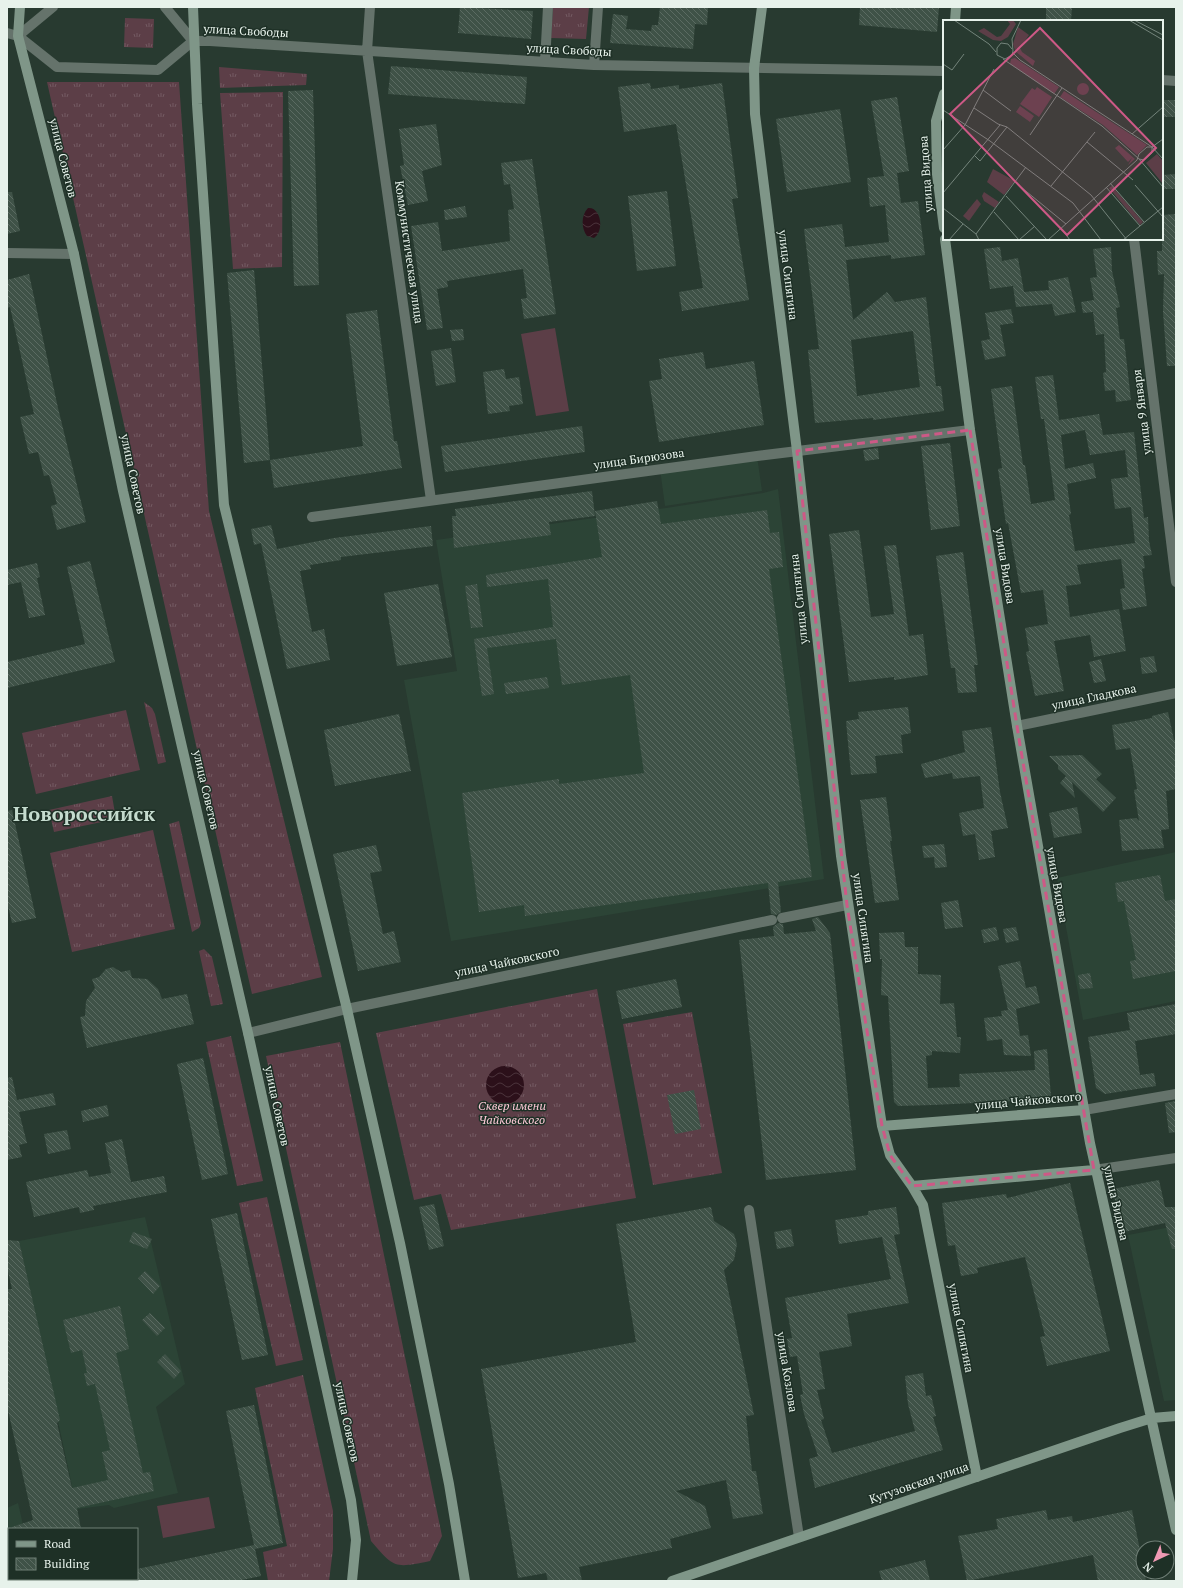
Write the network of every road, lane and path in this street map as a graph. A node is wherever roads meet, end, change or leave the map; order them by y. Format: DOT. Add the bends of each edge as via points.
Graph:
graph roads {
  1 [pos="20,7"];
  2 [pos="53,7"];
  3 [pos="165,7"];
  4 [pos="193,7"];
  5 [pos="370,7"];
  6 [pos="548,7"];
  7 [pos="598,7"];
  8 [pos="762,7"];
  9 [pos="956,7"];
  10 [pos="955,20"];
  11 [pos="7,33"];
  12 [pos="18,36"];
  13 [pos="193,41"];
  14 [pos="367,51"];
  15 [pos="545,62"];
  16 [pos="594,65"];
  17 [pos="754,68"];
  18 [pos="943,71"];
  19 [pos="1163,80"];
  20 [pos="1176,81"];
  21 [pos="943,97"];
  22 [pos="943,220"];
  23 [pos="945,240"];
  24 [pos="1134,240"];
  25 [pos="7,253"];
  26 [pos="74,254"];
  27 [pos="970,430"];
  28 [pos="797,451"];
  29 [pos="431,500"];
  30 [pos="312,517"];
  31 [pos="1176,582"];
  32 [pos="1176,693"];
  33 [pos="1017,726"];
  34 [pos="847,905"];
  35 [pos="347,1009"];
  36 [pos="248,1033"];
  37 [pos="1176,1094"];
  38 [pos="1084,1110"];
  39 [pos="882,1126"];
  40 [pos="1176,1158"];
  41 [pos="1094,1170"];
  42 [pos="912,1186"];
  43 [pos="749,1210"];
  44 [pos="1176,1416"];
  45 [pos="1152,1418"];
  46 [pos="977,1477"];
  47 [pos="1176,1530"];
  48 [pos="799,1537"];
  49 [pos="352,1581"];
  50 [pos="466,1581"];
  51 [pos="672,1581"];
  1 -- 12 [label="street, улица Советов"];
  2 -- 12 [label="street"];
  3 -- 13 [label="street, улица Свободы"];
  4 -- 13 [label="street"];
  5 -- 14 [label="street, Коммунистическая улица"];
  6 -- 15 [label="street"];
  7 -- 16 [label="street"];
  8 -- 17 [label="street, улица Сипягина"];
  9 -- 10 [label="street"];
  11 -- 12 [label="street, улица Свободы"];
  12 -- 13 [label="street, улица Свободы" via="57,67 101,69 158,70"];
  12 -- 26 [label="street, улица Советов"];
  13 -- 14 [label="street, улица Свободы"];
  13 -- 35 [label="street" via="224,505"];
  14 -- 15 [label="street, улица Свободы"];
  14 -- 29 [label="street, Коммунистическая улица"];
  15 -- 16 [label="street, улица Свободы"];
  16 -- 17 [label="street, улица Свободы"];
  17 -- 18 [label="street, улица Свободы"];
  17 -- 28 [label="street, улица Сипягина" via="755,114"];
  19 -- 20 [label="street"];
  21 -- 22 [label="street, улица Видова" via="936,121 937,174"];
  23 -- 27 [label="street, улица Видова"];
  24 -- 31 [label="street, улица 9 Января"];
  25 -- 26 [label="street"];
  26 -- 36 [label="street, улица Советов" via="123,491"];
  27 -- 28 [label="street, улица Бирюзова"];
  27 -- 33 [label="street, улица Видова"];
  28 -- 29 [label="street, улица Бирюзова"];
  28 -- 34 [label="street, улица Сипягина"];
  29 -- 30 [label="street, улица Бирюзова"];
  32 -- 33 [label="street, улица Гладкова"];
  33 -- 38 [label="street, улица Видова"];
  34 -- 35 [label="street, улица Чайковского"];
  34 -- 39 [label="street, улица Сипягина"];
  35 -- 36 [label="street, улица Чайковского"];
  35 -- 50 [label="street" via="416,1321"];
  36 -- 49 [label="street, улица Советов" via="351,1500 356,1540"];
  37 -- 38 [label="street, улица Чайковского"];
  38 -- 39 [label="street, улица Чайковского"];
  38 -- 41 [label="street, улица Видова"];
  39 -- 42 [label="street, улица Сипягина" via="890,1155"];
  40 -- 41 [label="street"];
  41 -- 42 [label="street"];
  41 -- 45 [label="street, улица Видова"];
  42 -- 46 [label="street, улица Сипягина" via="923,1205"];
  43 -- 48 [label="street, улица Козлова"];
  44 -- 45 [label="street, Кутузовская улица"];
  45 -- 46 [label="street, Кутузовская улица"];
  45 -- 47 [label="street, улица Видова"];
  46 -- 48 [label="street, Кутузовская улица"];
  48 -- 51 [label="street, Кутузовская улица"];
}
